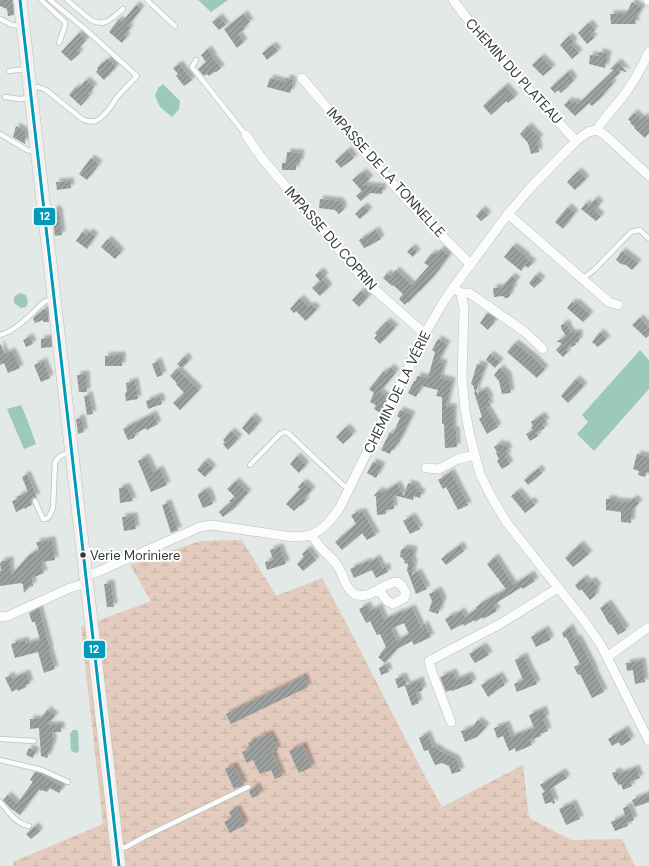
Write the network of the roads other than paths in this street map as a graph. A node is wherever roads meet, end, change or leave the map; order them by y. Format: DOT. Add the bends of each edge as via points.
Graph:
graph roads {
  1 [pos="20,0"];
  2 [pos="41,0"];
  3 [pos="50,0"];
  4 [pos="67,0"];
  5 [pos="147,0"];
  6 [pos="453,0"];
  7 [pos="122,8"];
  8 [pos="0,19"];
  9 [pos="23,26"];
  10 [pos="175,26"];
  11 [pos="59,43"];
  12 [pos="649,52"];
  13 [pos="196,60"];
  14 [pos="28,69"];
  15 [pos="9,70"];
  16 [pos="302,78"];
  17 [pos="30,93"];
  18 [pos="5,97"];
  19 [pos="597,130"];
  20 [pos="0,134"];
  21 [pos="246,135"];
  22 [pos="576,141"];
  23 [pos="37,153"];
  24 [pos="649,176"];
  25 [pos="508,214"];
  26 [pos="649,239"];
  27 [pos="471,265"];
  28 [pos="582,279"];
  29 [pos="453,288"];
  30 [pos="461,294"];
  31 [pos="54,300"];
  32 [pos="618,305"];
  33 [pos="425,334"];
  34 [pos="0,335"];
  35 [pos="543,349"];
  36 [pos="72,452"];
  37 [pos="475,455"];
  38 [pos="250,465"];
  39 [pos="74,468"];
  40 [pos="426,468"];
  41 [pos="350,488"];
  42 [pos="70,489"];
  43 [pos="35,501"];
  44 [pos="72,512"];
  45 [pos="80,528"];
  46 [pos="312,534"];
  47 [pos="86,579"];
  48 [pos="558,588"];
  49 [pos="378,591"];
  50 [pos="0,618"];
  51 [pos="649,627"];
  52 [pos="607,656"];
  53 [pos="451,722"];
  54 [pos="0,738"];
  55 [pos="34,741"];
  56 [pos="649,741"];
  57 [pos="0,760"];
  58 [pos="68,782"];
  59 [pos="248,786"];
  60 [pos="0,802"];
  61 [pos="28,826"];
  62 [pos="118,848"];
  63 [pos="119,866"];
  1 -- 9 [label="main road"];
  2 -- 11 [label="lane" via="65,22"];
  3 -- 17 [label="lane" via="137,76 94,122 82,119 46,90 38,88"];
  4 -- 7 [label="lane" via="91,20 100,23 112,18"];
  5 -- 10 [label="lane"];
  6 -- 22 [label="street, CHEMIN DU PLATEAU" via="491,47"];
  8 -- 9 [label="lane" via="12,25"];
  9 -- 14 [label="main road"];
  12 -- 19 [label="street" via="624,95"];
  13 -- 21 [label="lane" via="192,67"];
  14 -- 15 [label="lane"];
  14 -- 17 [label="main road"];
  16 -- 27 [label="street, IMPASSE DE LA TONNELLE" via="408,201"];
  17 -- 18 [label="lane" via="19,99"];
  17 -- 23 [label="main road"];
  19 -- 22 [label="street, CHEMIN DE LA VÉRIE" via="588,132"];
  19 -- 24 [label="street"];
  20 -- 23 [label="lane"];
  21 -- 33 [label="street, IMPASSE DU COPRIN" via="261,157 366,282"];
  22 -- 25 [label="street, CHEMIN DE LA VÉRIE"];
  23 -- 31 [label="main road"];
  25 -- 27 [label="street, CHEMIN DE LA VÉRIE"];
  25 -- 28 [label="street"];
  26 -- 28 [label="lane" via="640,230 630,232"];
  27 -- 29 [label="street, CHEMIN DE LA VÉRIE"];
  28 -- 32 [label="street" via="609,302"];
  29 -- 30 [label="street"];
  29 -- 33 [label="street, CHEMIN DE LA VÉRIE"];
  30 -- 35 [label="street" via="469,293 478,299"];
  30 -- 37 [label="street" via="464,308 462,378 465,410"];
  31 -- 34 [label="lane" via="46,301 9,331"];
  31 -- 36 [label="main road"];
  33 -- 41 [label="street, CHEMIN DE LA VÉRIE"];
  36 -- 39 [label="main road"];
  36 -- 43 [label="lane" via="60,456 55,462 53,508 49,517 43,519"];
  37 -- 40 [label="street" via="458,459 439,469"];
  37 -- 48 [label="street" via="480,474 507,523"];
  38 -- 41 [label="lane" via="285,432 343,485"];
  39 -- 42 [label="lane"];
  39 -- 45 [label="main road"];
  41 -- 46 [label="street, CHEMIN DE LA VÉRIE" via="331,521"];
  44 -- 45 [label="lane"];
  45 -- 47 [label="main road"];
  46 -- 47 [label="street, CHEMIN DE LA VÉRIE" via="292,536 212,525 200,527"];
  46 -- 49 [label="street" via="337,565 352,593 366,595"];
  47 -- 50 [label="street, CHEMIN DE LA VÉRIE"];
  47 -- 62 [label="main road"];
  48 -- 52 [label="street" via="584,619"];
  48 -- 53 [label="street" via="500,624 429,661"];
  51 -- 52 [label="street"];
  52 -- 56 [label="street"];
  54 -- 55 [label="lane"];
  57 -- 58 [label="lane" via="42,770"];
  59 -- 62 [label="lane" via="126,847"];
  60 -- 61 [label="lane" via="18,822"];
  62 -- 63 [label="main road"];
}
